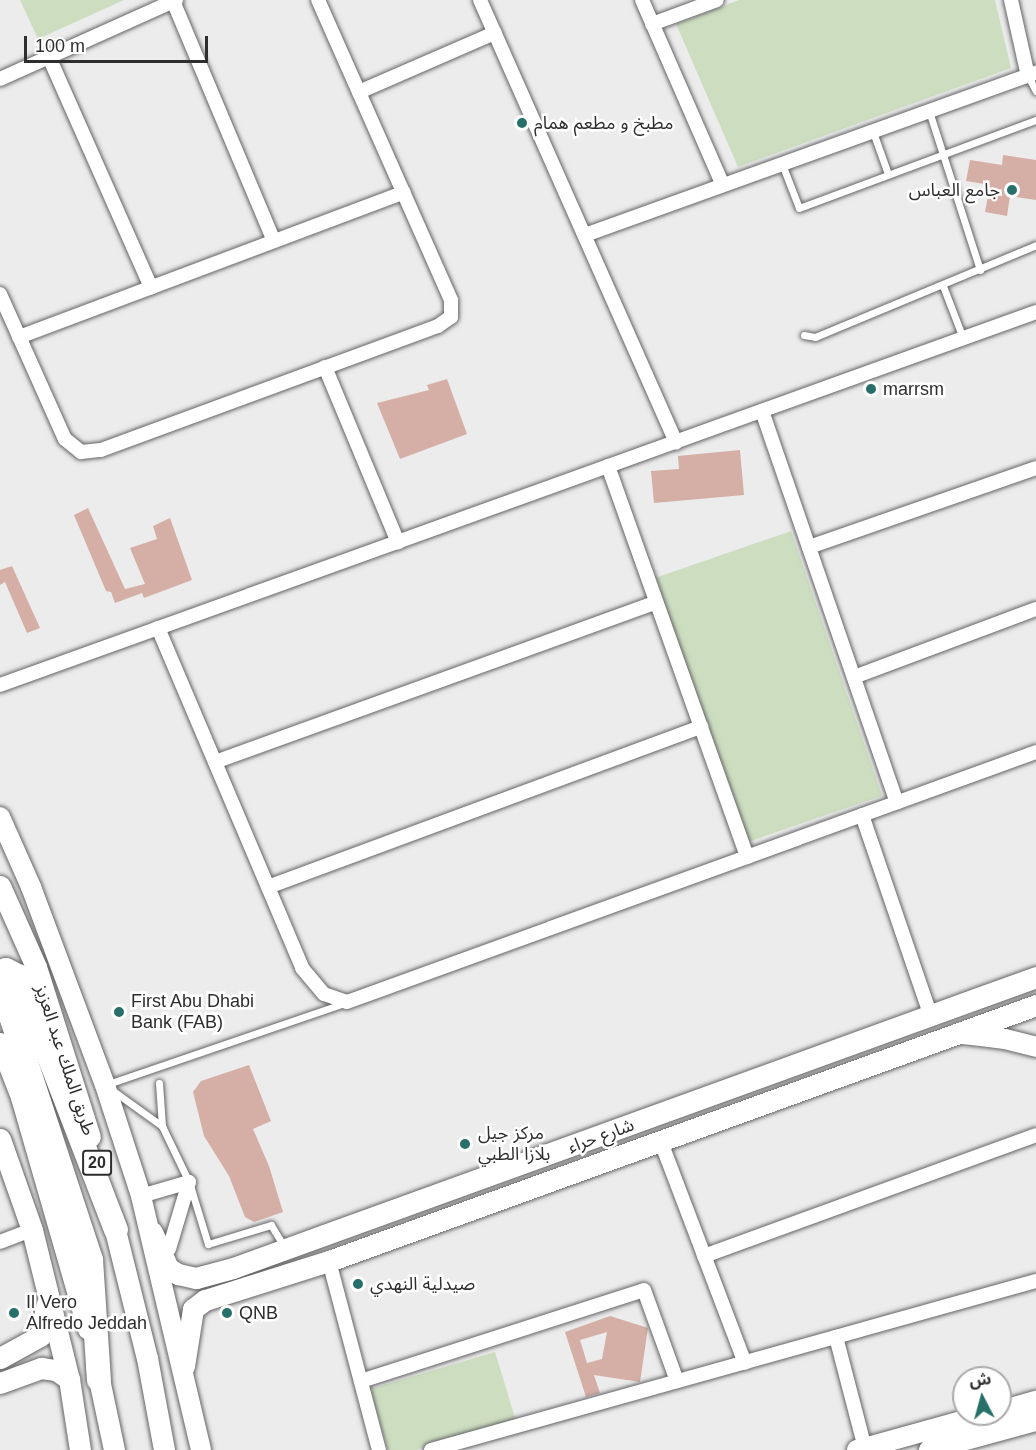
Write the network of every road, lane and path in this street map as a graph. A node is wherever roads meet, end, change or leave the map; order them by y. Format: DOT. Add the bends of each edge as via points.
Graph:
graph roads {
  1 [pos="318,0"];
  2 [pos="480,0"];
  3 [pos="642,0"];
  4 [pos="717,0"];
  5 [pos="1011,0"];
  6 [pos="175,1"];
  7 [pos="652,24"];
  8 [pos="495,33"];
  9 [pos="49,57"];
  10 [pos="1032,75"];
  11 [pos="0,79"];
  12 [pos="1036,91"];
  13 [pos="359,92"];
  14 [pos="929,111"];
  15 [pos="1036,120"];
  16 [pos="873,132"];
  17 [pos="943,153"];
  18 [pos="782,164"];
  19 [pos="888,174"];
  20 [pos="723,185"];
  21 [pos="404,192"];
  22 [pos="585,235"];
  23 [pos="274,241"];
  24 [pos="1036,245"];
  25 [pos="980,270"];
  26 [pos="943,286"];
  27 [pos="151,287"];
  28 [pos="0,294"];
  29 [pos="1036,312"];
  30 [pos="804,335"];
  31 [pos="19,337"];
  32 [pos="963,338"];
  33 [pos="325,368"];
  34 [pos="762,411"];
  35 [pos="676,441"];
  36 [pos="608,466"];
  37 [pos="1036,468"];
  38 [pos="398,542"];
  39 [pos="809,547"];
  40 [pos="656,602"];
  41 [pos="1036,609"];
  42 [pos="158,628"];
  43 [pos="854,677"];
  44 [pos="0,685"];
  45 [pos="701,727"];
  46 [pos="1036,752"];
  47 [pos="215,762"];
  48 [pos="897,802"];
  49 [pos="862,815"];
  50 [pos="0,817"];
  51 [pos="747,857"];
  52 [pos="0,886"];
  53 [pos="268,887"];
  54 [pos="1036,977"];
  55 [pos="0,983"];
  56 [pos="347,1002"];
  57 [pos="1036,1005"];
  58 [pos="931,1017"];
  59 [pos="963,1034"];
  60 [pos="0,1043"];
  61 [pos="1036,1047"];
  62 [pos="810,1060"];
  63 [pos="159,1083"];
  64 [pos="105,1085"];
  65 [pos="820,1085"];
  66 [pos="162,1126"];
  67 [pos="1036,1135"];
  68 [pos="0,1139"];
  69 [pos="661,1142"];
  70 [pos="189,1182"];
  71 [pos="141,1196"];
  72 [pos="32,1230"];
  73 [pos="116,1230"];
  74 [pos="152,1232"];
  75 [pos="0,1242"];
  76 [pos="169,1249"];
  77 [pos="285,1250"];
  78 [pos="704,1256"];
  79 [pos="329,1261"];
  80 [pos="233,1268"];
  81 [pos="1036,1281"];
  82 [pos="240,1288"];
  83 [pos="48,1294"];
  84 [pos="836,1337"];
  85 [pos="0,1358"];
  86 [pos="745,1363"];
  87 [pos="184,1366"];
  88 [pos="69,1379"];
  89 [pos="99,1380"];
  90 [pos="361,1381"];
  91 [pos="677,1382"];
  92 [pos="0,1383"];
  93 [pos="1036,1401"];
  94 [pos="1012,1407"];
  95 [pos="1036,1420"];
  96 [pos="952,1424"];
  97 [pos="862,1449"];
  98 [pos="80,1450"];
  99 [pos="114,1450"];
  100 [pos="164,1450"];
  101 [pos="201,1450"];
  102 [pos="379,1450"];
  103 [pos="432,1450"];
  104 [pos="928,1450"];
  1 -- 13 [label="street"];
  2 -- 8 [label="street"];
  3 -- 7 [label="street"];
  4 -- 7 [label="street"];
  5 -- 10 [label="street"];
  6 -- 9 [label="street"];
  6 -- 23 [label="street"];
  7 -- 20 [label="street"];
  8 -- 13 [label="street"];
  8 -- 22 [label="street"];
  9 -- 11 [label="street"];
  9 -- 27 [label="street"];
  10 -- 12 [label="lane"];
  10 -- 14 [label="street"];
  13 -- 21 [label="street"];
  14 -- 16 [label="street"];
  14 -- 17 [label="lane"];
  15 -- 17 [label="lane"];
  16 -- 18 [label="street"];
  16 -- 19 [label="lane"];
  17 -- 19 [label="lane"];
  17 -- 25 [label="lane"];
  18 -- 19 [label="lane" via="799,208"];
  18 -- 20 [label="street"];
  20 -- 22 [label="street"];
  21 -- 23 [label="street"];
  21 -- 33 [label="street" via="452,300 451,316 438,326"];
  22 -- 35 [label="street"];
  23 -- 27 [label="street"];
  24 -- 25 [label="lane"];
  25 -- 26 [label="lane"];
  26 -- 30 [label="lane" via="815,337"];
  26 -- 32 [label="lane"];
  27 -- 31 [label="street"];
  28 -- 31 [label="street"];
  29 -- 32 [label="street"];
  31 -- 33 [label="street" via="65,439 81,452 101,450"];
  32 -- 34 [label="street"];
  33 -- 38 [label="street"];
  34 -- 35 [label="street"];
  34 -- 39 [label="street"];
  35 -- 36 [label="street"];
  36 -- 38 [label="street"];
  36 -- 40 [label="street"];
  37 -- 39 [label="street"];
  38 -- 42 [label="street"];
  39 -- 43 [label="street"];
  40 -- 45 [label="street"];
  40 -- 47 [label="street"];
  41 -- 43 [label="street"];
  42 -- 44 [label="street"];
  42 -- 47 [label="street"];
  43 -- 48 [label="street"];
  45 -- 51 [label="street"];
  45 -- 53 [label="street"];
  46 -- 48 [label="street"];
  47 -- 53 [label="street"];
  48 -- 49 [label="street"];
  49 -- 51 [label="street"];
  49 -- 58 [label="street"];
  50 -- 64 [label="main road" via="31,887"];
  51 -- 56 [label="street"];
  52 -- 73 [label="main road, طريق الملك عبد العزيز / 20" via="36,967 78,1094"];
  53 -- 56 [label="street" via="302,968 324,994"];
  54 -- 58 [label="main road, شارع حراء"];
  55 -- 73 [label="highway" via="6,970 18,976"];
  55 -- 89 [label="highway" via="91,1260"];
  56 -- 64 [label="lane"];
  57 -- 59 [label="main road, شارع حراء"];
  58 -- 62 [label="main road, شارع حراء"];
  59 -- 61 [label="main road"];
  59 -- 65 [label="main road, شارع حراء"];
  60 -- 89 [label="main road" via="55,1209"];
  62 -- 65 [label="main road"];
  62 -- 77 [label="main road, شارع حراء"];
  63 -- 66 [label="lane"];
  64 -- 66 [label="lane"];
  64 -- 71 [label="main road"];
  65 -- 69 [label="main road, شارع حراء"];
  66 -- 70 [label="lane"];
  67 -- 78 [label="street"];
  68 -- 72 [label="main road"];
  69 -- 78 [label="street"];
  69 -- 79 [label="main road, شارع حراء"];
  70 -- 71 [label="street"];
  70 -- 76 [label="street"];
  70 -- 77 [label="lane" via="208,1244 271,1225"];
  71 -- 74 [label="main road"];
  72 -- 75 [label="street"];
  72 -- 83 [label="main road"];
  73 -- 100 [label="main road, طريق الملك عبد العزيز / 20" via="147,1358"];
  74 -- 80 [label="main road, شارع حراء" via="168,1268 178,1274 196,1278"];
  74 -- 87 [label="main road"];
  77 -- 80 [label="main road, شارع حراء"];
  78 -- 86 [label="street"];
  79 -- 82 [label="main road, شارع حراء"];
  79 -- 90 [label="street"];
  80 -- 82 [label="main road"];
  81 -- 84 [label="street"];
  82 -- 87 [label="main road, شارع حراء" via="205,1300 193,1309"];
  83 -- 85 [label="main road" via="40,1336 22,1350"];
  83 -- 88 [label="main road"];
  84 -- 86 [label="street"];
  84 -- 97 [label="street"];
  86 -- 91 [label="street"];
  87 -- 101 [label="main road"];
  88 -- 92 [label="main road" via="56,1370 41,1368"];
  88 -- 98 [label="main road"];
  89 -- 99 [label="main road"];
  90 -- 91 [label="street" via="644,1290"];
  90 -- 102 [label="street"];
  91 -- 103 [label="street"];
  93 -- 94 [label="main road"];
  95 -- 104 [label="main road"];
  96 -- 97 [label="main road"];
}
